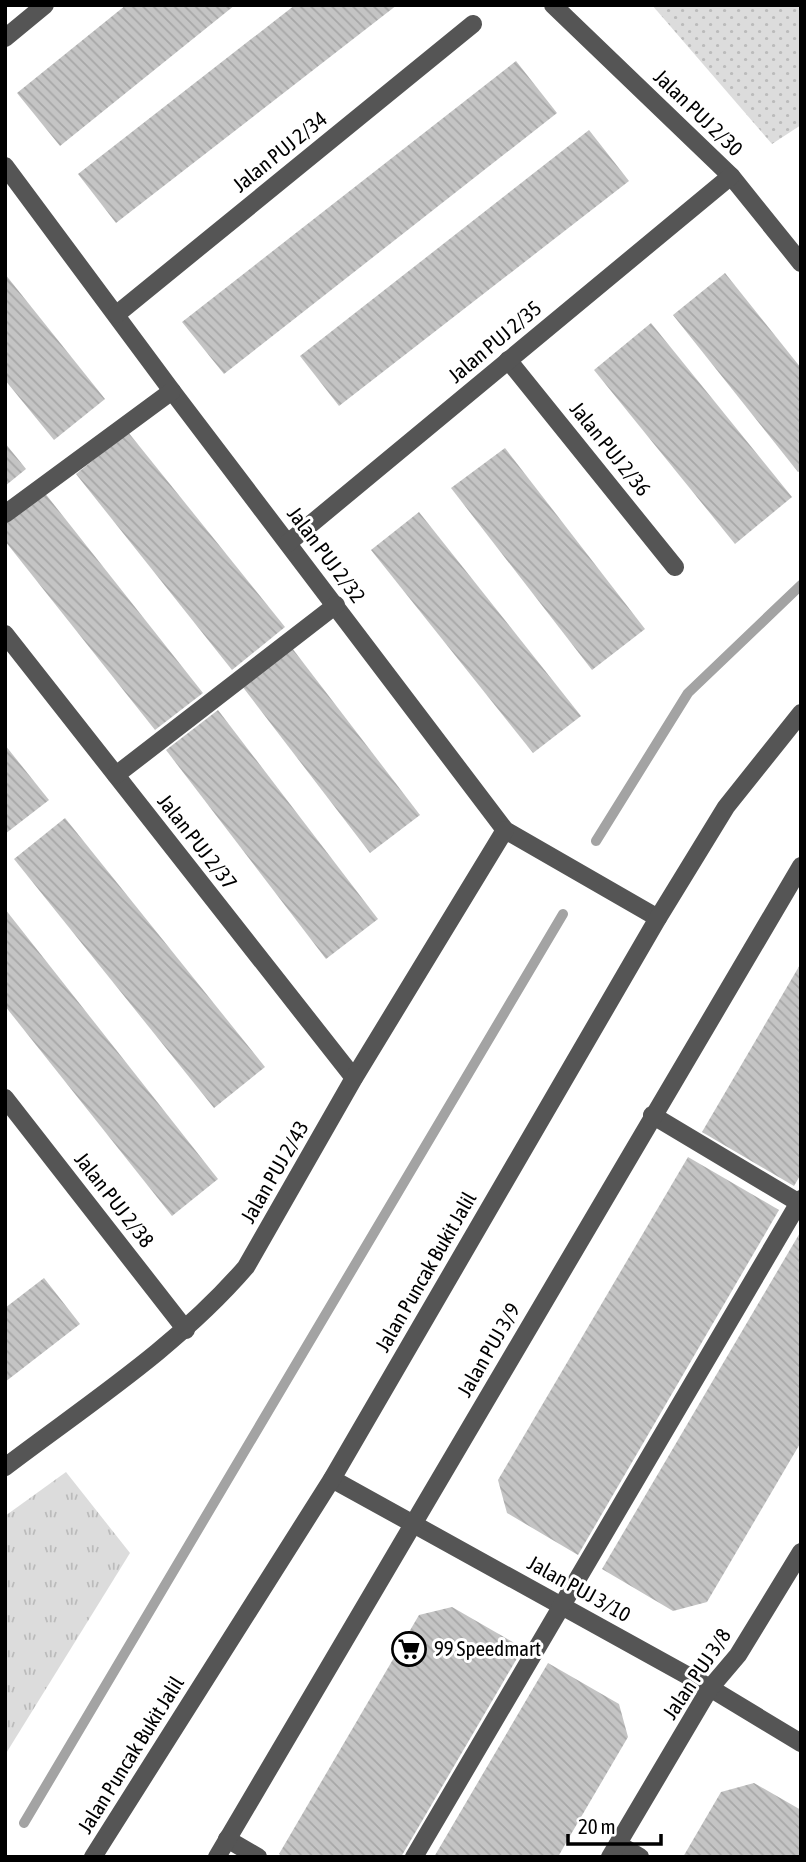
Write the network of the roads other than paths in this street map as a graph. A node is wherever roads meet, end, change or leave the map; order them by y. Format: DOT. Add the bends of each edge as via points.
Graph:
graph roads {
  1 [pos="45,5"];
  2 [pos="553,5"];
  3 [pos="473,24"];
  4 [pos="5,38"];
  5 [pos="5,166"];
  6 [pos="731,176"];
  7 [pos="801,263"];
  8 [pos="117,314"];
  9 [pos="508,360"];
  10 [pos="172,391"];
  11 [pos="5,514"];
  12 [pos="288,543"];
  13 [pos="675,567"];
  14 [pos="336,605"];
  15 [pos="5,634"];
  16 [pos="801,713"];
  17 [pos="116,775"];
  18 [pos="505,830"];
  19 [pos="801,866"];
  20 [pos="658,918"];
  21 [pos="354,1078"];
  22 [pos="8,1105"];
  23 [pos="652,1115"];
  24 [pos="800,1202"];
  25 [pos="186,1330"];
  26 [pos="5,1467"];
  27 [pos="332,1479"];
  28 [pos="415,1524"];
  29 [pos="801,1552"];
  30 [pos="561,1606"];
  31 [pos="710,1688"];
  32 [pos="801,1743"];
  33 [pos="227,1839"];
  34 [pos="614,1850"];
  35 [pos="93,1857"];
  36 [pos="217,1857"];
  37 [pos="258,1857"];
  38 [pos="414,1857"];
  39 [pos="640,1857"];
  1 -- 4 [label="street"];
  2 -- 6 [label="street, Jalan PUJ 2/30"];
  3 -- 8 [label="street, Jalan PUJ 2/34"];
  5 -- 8 [label="street, Jalan PUJ 2/32"];
  6 -- 7 [label="street, Jalan PUJ 2/30"];
  6 -- 9 [label="street, Jalan PUJ 2/35"];
  8 -- 10 [label="street, Jalan PUJ 2/32"];
  9 -- 12 [label="street, Jalan PUJ 2/35"];
  9 -- 13 [label="street, Jalan PUJ 2/36"];
  10 -- 11 [label="street"];
  10 -- 12 [label="street, Jalan PUJ 2/32"];
  12 -- 14 [label="street, Jalan PUJ 2/32"];
  14 -- 17 [label="street"];
  14 -- 18 [label="street, Jalan PUJ 2/32"];
  15 -- 17 [label="street, Jalan PUJ 2/37"];
  16 -- 20 [label="street, Jalan Puncak Bukit Jalil" via="726,807"];
  17 -- 21 [label="street, Jalan PUJ 2/37"];
  18 -- 20 [label="street, Jalan PUJ 2/32"];
  18 -- 21 [label="street, Jalan PUJ 2/43"];
  19 -- 23 [label="street, Jalan PUJ 3/9"];
  20 -- 27 [label="street, Jalan Puncak Bukit Jalil"];
  21 -- 25 [label="street, Jalan PUJ 2/43" via="246,1267"];
  22 -- 25 [label="street, Jalan PUJ 2/38"];
  23 -- 24 [label="street"];
  23 -- 28 [label="street, Jalan PUJ 3/9"];
  24 -- 30 [label="street"];
  25 -- 26 [label="street, Jalan PUJ 2/43"];
  27 -- 28 [label="street, Jalan PUJ 3/10"];
  27 -- 35 [label="street, Jalan Puncak Bukit Jalil"];
  28 -- 30 [label="street, Jalan PUJ 3/10"];
  28 -- 33 [label="street, Jalan PUJ 3/9"];
  29 -- 31 [label="street, Jalan PUJ 3/8" via="738,1656"];
  30 -- 31 [label="street, Jalan PUJ 3/10"];
  30 -- 38 [label="street"];
  31 -- 32 [label="street, Jalan PUJ 3/10"];
  31 -- 34 [label="street, Jalan PUJ 3/8"];
  33 -- 36 [label="street, Jalan PUJ 3/9"];
  33 -- 37 [label="street"];
  34 -- 39 [label="street"];
}
